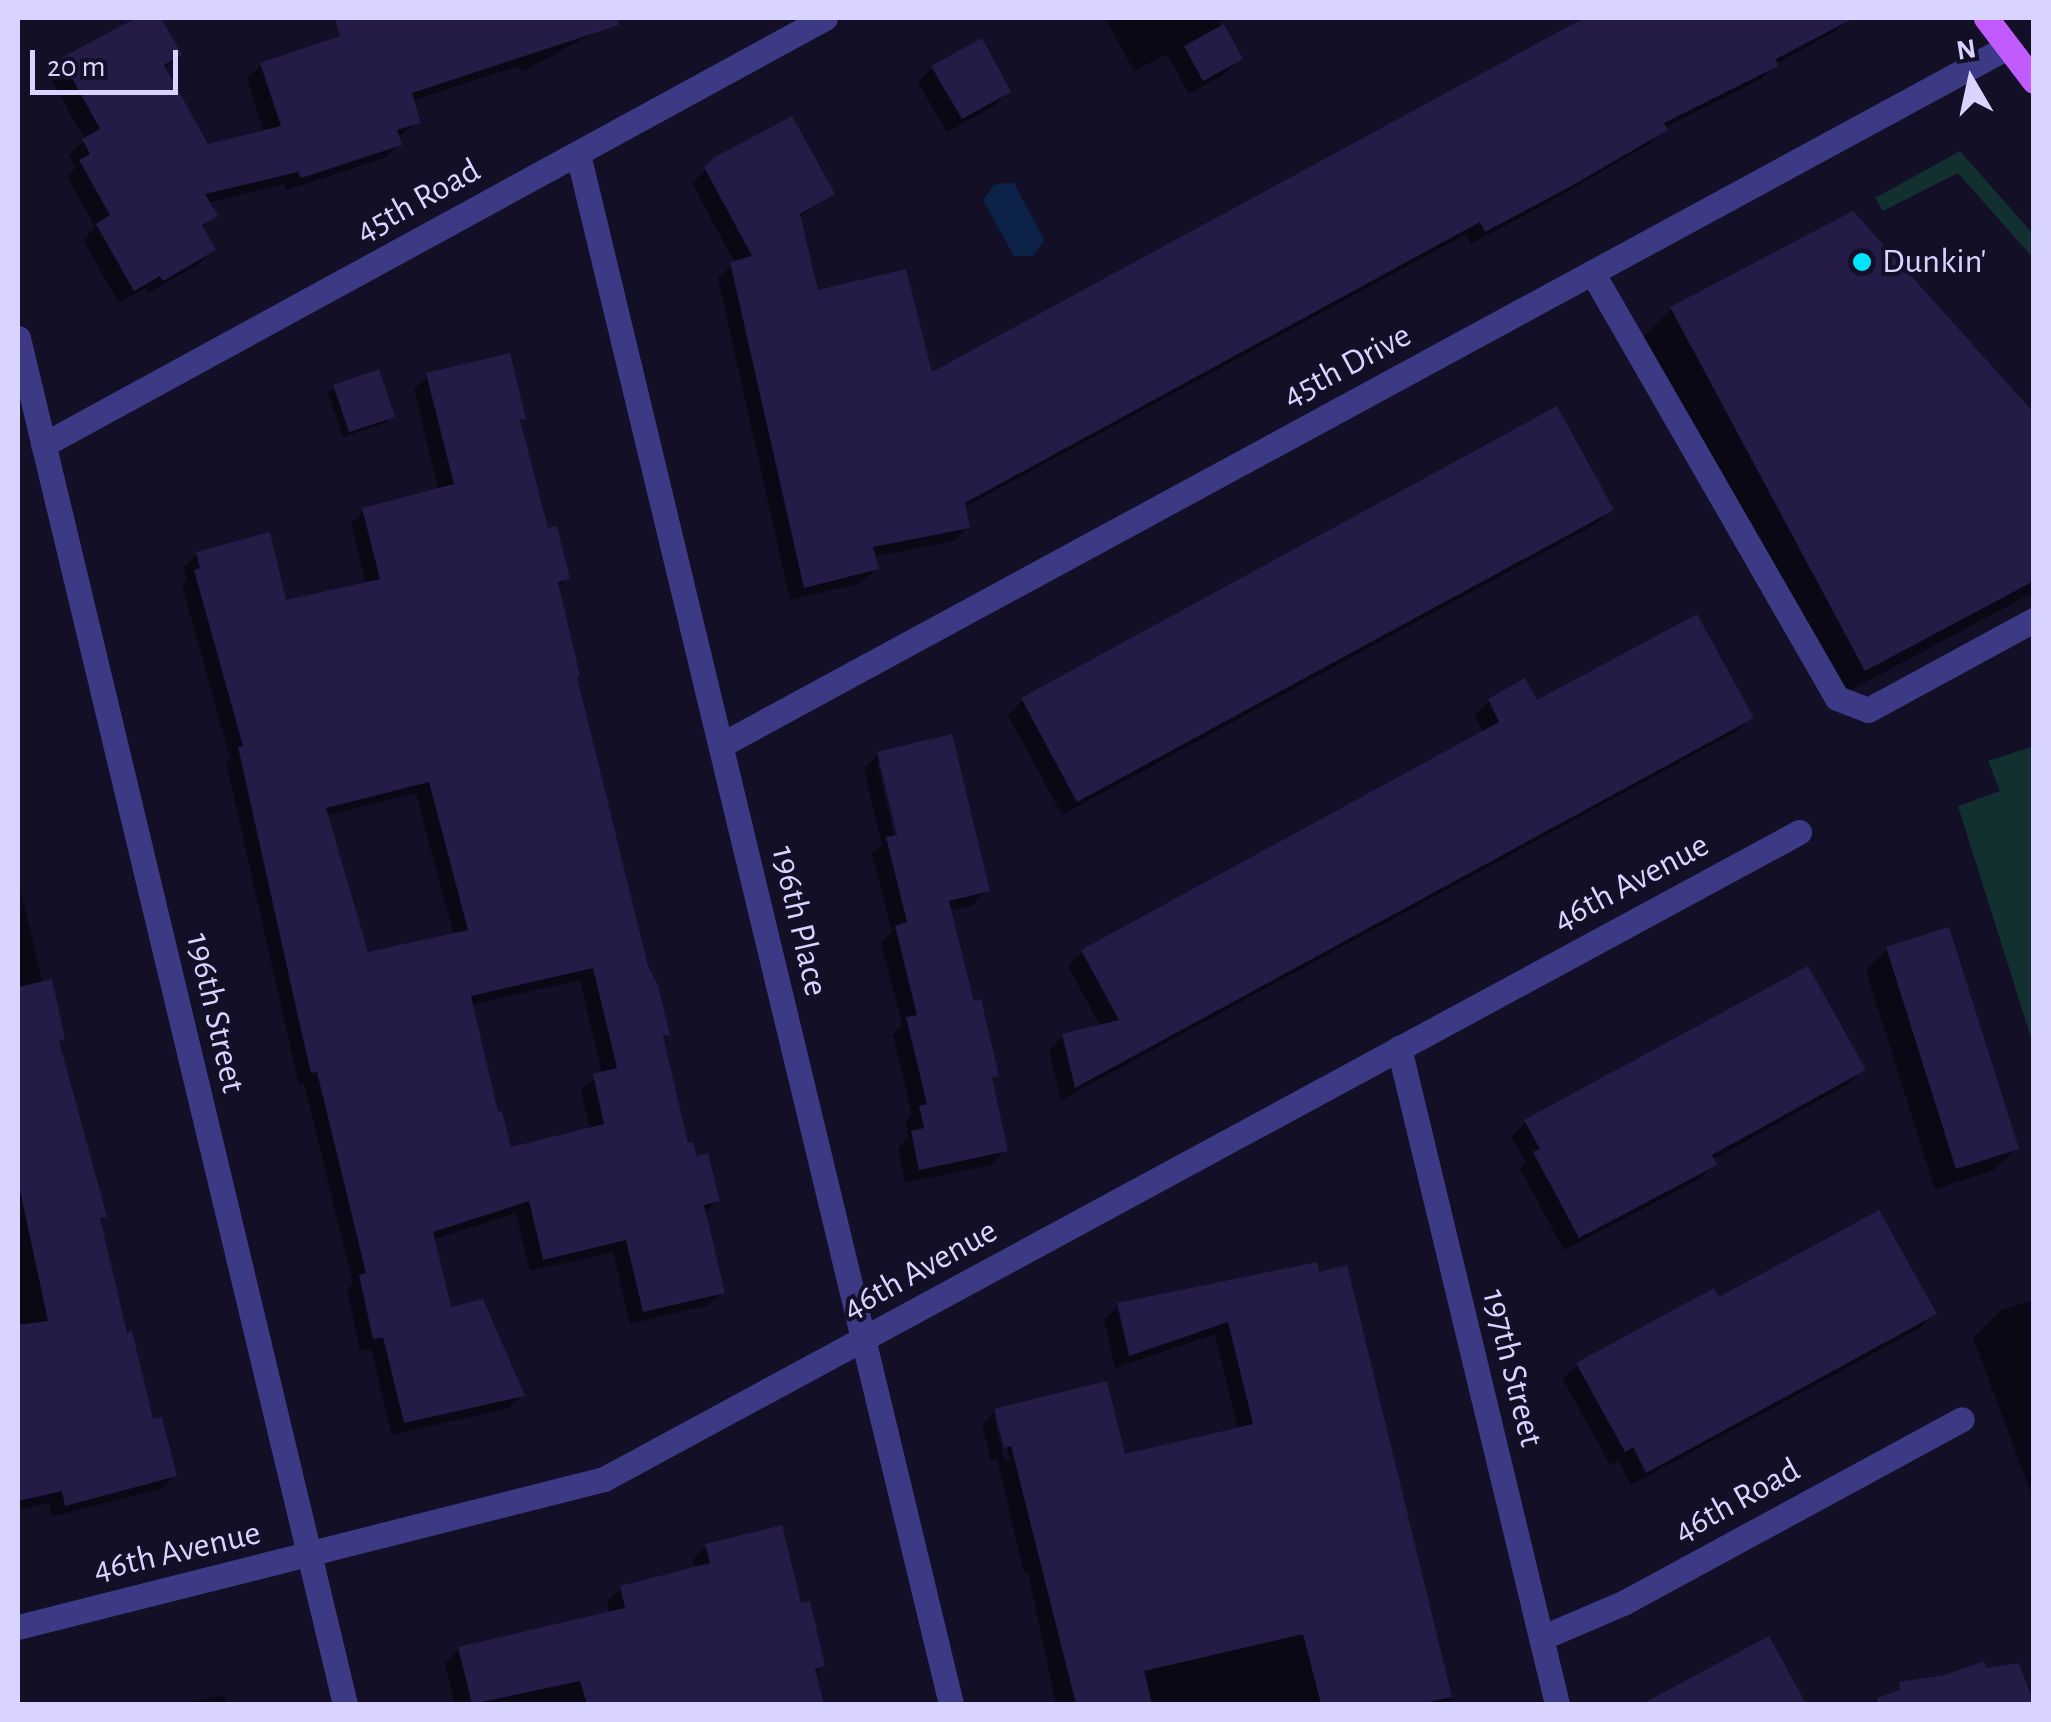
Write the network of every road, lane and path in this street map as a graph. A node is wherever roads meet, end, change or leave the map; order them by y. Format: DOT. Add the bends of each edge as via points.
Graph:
graph roads {
  1 [pos="825,18"];
  2 [pos="1986,18"];
  3 [pos="2006,48"];
  4 [pos="2034,81"];
  5 [pos="578,154"];
  6 [pos="1592,272"];
  7 [pos="18,338"];
  8 [pos="43,445"];
  9 [pos="2034,620"];
  10 [pos="721,745"];
  11 [pos="1799,832"];
  12 [pos="1398,1048"];
  13 [pos="864,1341"];
  14 [pos="1962,1419"];
  15 [pos="309,1557"];
  16 [pos="18,1626"];
  17 [pos="1541,1638"];
  18 [pos="345,1704"];
  19 [pos="951,1704"];
  20 [pos="1557,1704"];
  1 -- 5 [label="street, 45th Road"];
  2 -- 3 [label="main road"];
  3 -- 4 [label="main road"];
  3 -- 6 [label="street, 45th Drive"];
  5 -- 8 [label="street, 45th Road"];
  5 -- 10 [label="street, 196th Place"];
  6 -- 9 [label="street" via="1837,698 1868,710"];
  6 -- 10 [label="street, 45th Drive"];
  7 -- 8 [label="street, 196th Street"];
  8 -- 15 [label="street, 196th Street"];
  10 -- 13 [label="street, 196th Place"];
  11 -- 12 [label="street, 46th Avenue"];
  12 -- 13 [label="street, 46th Avenue"];
  12 -- 17 [label="street, 197th Street"];
  13 -- 15 [label="street, 46th Avenue" via="604,1479"];
  13 -- 19 [label="street, 196th Place"];
  14 -- 17 [label="street, 46th Road" via="1626,1602"];
  15 -- 16 [label="street, 46th Avenue"];
  15 -- 18 [label="street, 196th Street"];
  17 -- 20 [label="street, 197th Street"];
}
